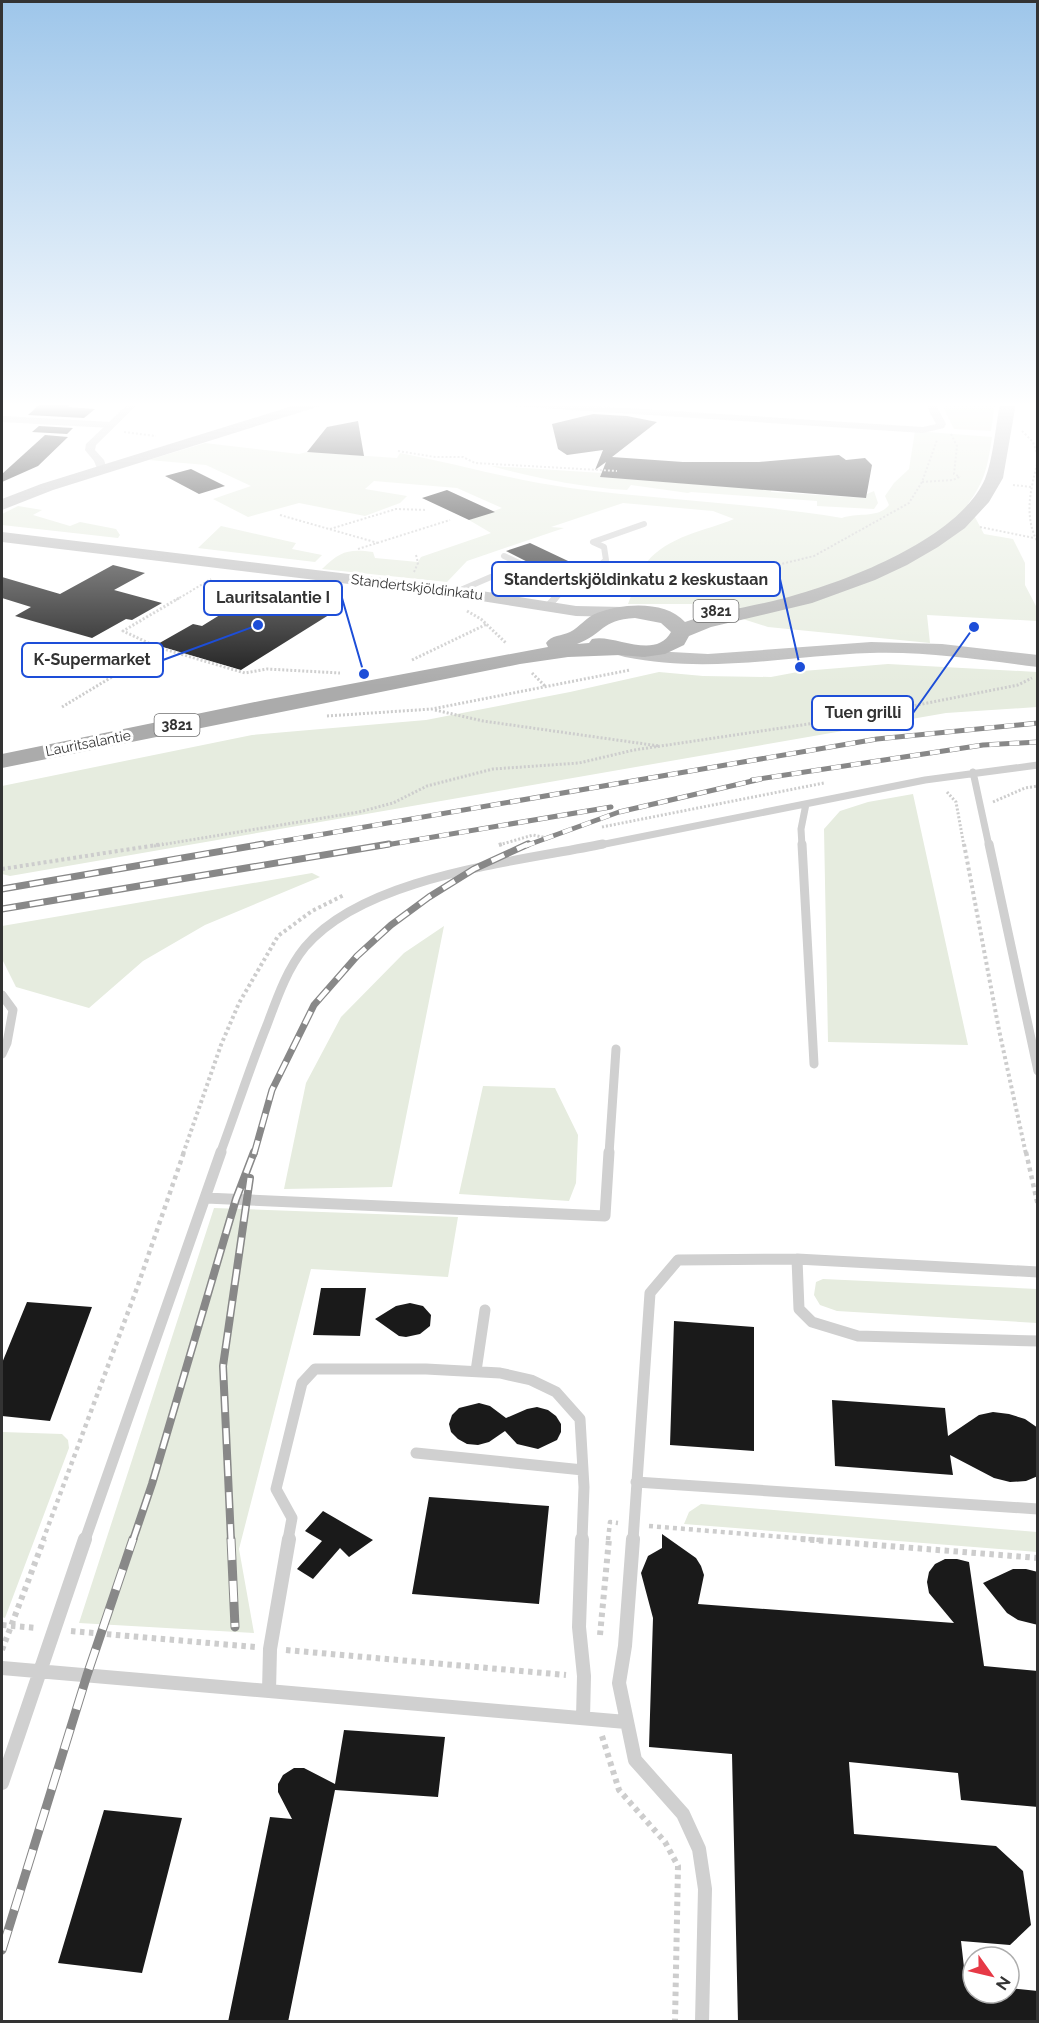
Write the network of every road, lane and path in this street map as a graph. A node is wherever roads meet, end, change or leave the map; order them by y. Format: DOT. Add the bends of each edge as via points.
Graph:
graph roads {
  1 [pos="23,497"];
  2 [pos="912,497"];
  3 [pos="984,497"];
  4 [pos="1030,497"];
  5 [pos="2,505"];
  6 [pos="884,509"];
  7 [pos="427,510"];
  8 [pos="891,512"];
  9 [pos="280,515"];
  10 [pos="450,520"];
  11 [pos="644,524"];
  12 [pos="979,526"];
  13 [pos="330,529"];
  14 [pos="2,537"];
  15 [pos="1034,538"];
  16 [pos="378,543"];
  17 [pos="1038,543"];
  18 [pos="358,549"];
  19 [pos="416,555"];
  20 [pos="504,556"];
  21 [pos="521,564"];
  22 [pos="867,575"];
  23 [pos="215,576"];
  24 [pos="412,576"];
  25 [pos="560,585"];
  26 [pos="456,592"];
  27 [pos="654,605"];
  28 [pos="547,607"];
  29 [pos="623,612"];
  30 [pos="487,624"];
  31 [pos="589,629"];
  32 [pos="681,634"];
  33 [pos="157,647"];
  34 [pos="626,657"];
  35 [pos="751,658"];
  36 [pos="410,661"];
  37 [pos="1038,661"];
  38 [pos="531,671"];
  39 [pos="1038,674"];
  40 [pos="348,682"];
  41 [pos="546,688"];
  42 [pos="62,707"];
  43 [pos="663,746"];
  44 [pos="2,761"];
  45 [pos="1038,765"];
  46 [pos="973,772"];
  47 [pos="926,780"];
  48 [pos="831,782"];
  49 [pos="1038,786"];
  50 [pos="956,802"];
  51 [pos="979,802"];
  52 [pos="806,804"];
  53 [pos="600,828"];
  54 [pos="550,839"];
  55 [pos="499,846"];
  56 [pos="2,868"];
  57 [pos="348,893"];
  58 [pos="2,995"];
  59 [pos="616,1048"];
  60 [pos="2,1054"];
  61 [pos="814,1064"];
  62 [pos="1038,1071"];
  63 [pos="206,1198"];
  64 [pos="1038,1206"];
  65 [pos="797,1259"];
  66 [pos="1038,1272"];
  67 [pos="485,1310"];
  68 [pos="1038,1341"];
  69 [pos="476,1371"];
  70 [pos="416,1453"];
  71 [pos="583,1470"];
  72 [pos="636,1482"];
  73 [pos="1038,1509"];
  74 [pos="633,1524"];
  75 [pos="1038,1558"];
  76 [pos="2,1625"];
  77 [pos="11,1626"];
  78 [pos="53,1629"];
  79 [pos="600,1640"];
  80 [pos="270,1649"];
  81 [pos="2,1651"];
  82 [pos="2,1668"];
  83 [pos="39,1671"];
  84 [pos="584,1676"];
  85 [pos="269,1691"];
  86 [pos="590,1719"];
  87 [pos="626,1722"];
  88 [pos="2,1783"];
  89 [pos="675,2022"];
  90 [pos="702,2022"];
  1 -- 5 [label="street"];
  2 -- 8 [label="path"];
  3 -- 22 [label="main road, 3821" via="944,536"];
  4 -- 15 [label="path" via="1028,526"];
  6 -- 8 [label="path"];
  7 -- 13 [label="path" via="396,509"];
  8 -- 27 [label="path" via="814,556"];
  9 -- 13 [label="path"];
  10 -- 16 [label="path"];
  11 -- 25 [label="lane" via="593,542 604,547 606,560 599,568"];
  12 -- 15 [label="path"];
  13 -- 16 [label="path"];
  14 -- 26 [label="street, Standertskjöldinkatu"];
  15 -- 17 [label="path"];
  16 -- 18 [label="path"];
  19 -- 24 [label="path" via="418,563"];
  20 -- 21 [label="lane"];
  21 -- 25 [label="lane"];
  21 -- 26 [label="lane"];
  22 -- 27 [label="main road, 3821" via="699,614"];
  22 -- 32 [label="main road, 3821" via="802,600 696,625"];
  23 -- 33 [label="path" via="123,631"];
  25 -- 28 [label="lane" via="560,593"];
  26 -- 28 [label="street, Standertskjöldinkatu"];
  27 -- 29 [label="main road"];
  27 -- 32 [label="main road" via="675,623"];
  28 -- 29 [label="street, Standertskjöldinkatu"];
  28 -- 31 [label="street, Standertskjöldinkatu" via="583,621"];
  29 -- 31 [label="main road, Lauritsalantie" via="603,617"];
  30 -- 36 [label="path"];
  31 -- 34 [label="main road" via="591,638"];
  31 -- 40 [label="main road, Lauritsalantie / 3821" via="550,645"];
  32 -- 34 [label="main road, Lauritsalantie" via="670,645"];
  32 -- 35 [label="street" via="690,647"];
  33 -- 40 [label="path" via="245,672 267,669"];
  33 -- 42 [label="path"];
  34 -- 35 [label="street" via="700,661"];
  34 -- 40 [label="main road, Lauritsalantie / 3821" via="573,649"];
  34 -- 41 [label="path"];
  35 -- 37 [label="street" via="897,647"];
  38 -- 41 [label="path"];
  39 -- 43 [label="path" via="1018,686 944,701"];
  40 -- 44 [label="main road, Lauritsalantie / 3821"];
  41 -- 43 [label="path" via="432,709 483,721"];
  43 -- 56 [label="path" via="579,763 493,769 427,786 393,803 358,812"];
  45 -- 46 [label="lane"];
  46 -- 47 [label="lane"];
  46 -- 51 [label="lane"];
  47 -- 50 [label="path"];
  47 -- 52 [label="lane"];
  48 -- 53 [label="path"];
  49 -- 51 [label="path" via="1024,788 996,802"];
  50 -- 51 [label="path"];
  50 -- 64 [label="path" via="999,1030"];
  51 -- 62 [label="lane"];
  52 -- 61 [label="lane" via="801,830"];
  52 -- 63 [label="lane" via="444,876 394,889 342,915 305,948 285,981"];
  54 -- 55 [label="path" via="533,835"];
  57 -- 77 [label="path" via="312,911 278,936 238,1003"];
  58 -- 60 [label="lane" via="14,1010"];
  59 -- 63 [label="lane" via="605,1216"];
  63 -- 78 [label="lane"];
  65 -- 66 [label="lane"];
  65 -- 68 [label="lane" via="799,1309 812,1322 858,1336"];
  65 -- 72 [label="lane" via="678,1260 650,1293"];
  67 -- 69 [label="lane"];
  69 -- 71 [label="lane" via="531,1380 556,1392 580,1419"];
  69 -- 80 [label="lane" via="315,1369 302,1383 276,1489 292,1518"];
  70 -- 71 [label="lane"];
  71 -- 84 [label="lane" via="579,1627"];
  72 -- 73 [label="lane"];
  72 -- 74 [label="lane"];
  74 -- 75 [label="path"];
  74 -- 79 [label="path" via="610,1522"];
  74 -- 87 [label="lane" via="619,1683"];
  76 -- 77 [label="path"];
  77 -- 78 [label="path"];
  77 -- 81 [label="path"];
  78 -- 80 [label="path"];
  78 -- 83 [label="lane"];
  80 -- 84 [label="path"];
  80 -- 85 [label="lane"];
  82 -- 83 [label="lane"];
  83 -- 85 [label="lane"];
  83 -- 88 [label="lane"];
  84 -- 86 [label="lane"];
  85 -- 86 [label="lane"];
  86 -- 87 [label="lane"];
  86 -- 89 [label="path" via="619,1790 665,1842 678,1866"];
  87 -- 90 [label="lane" via="635,1760 683,1814 699,1849 705,1889"];
}
